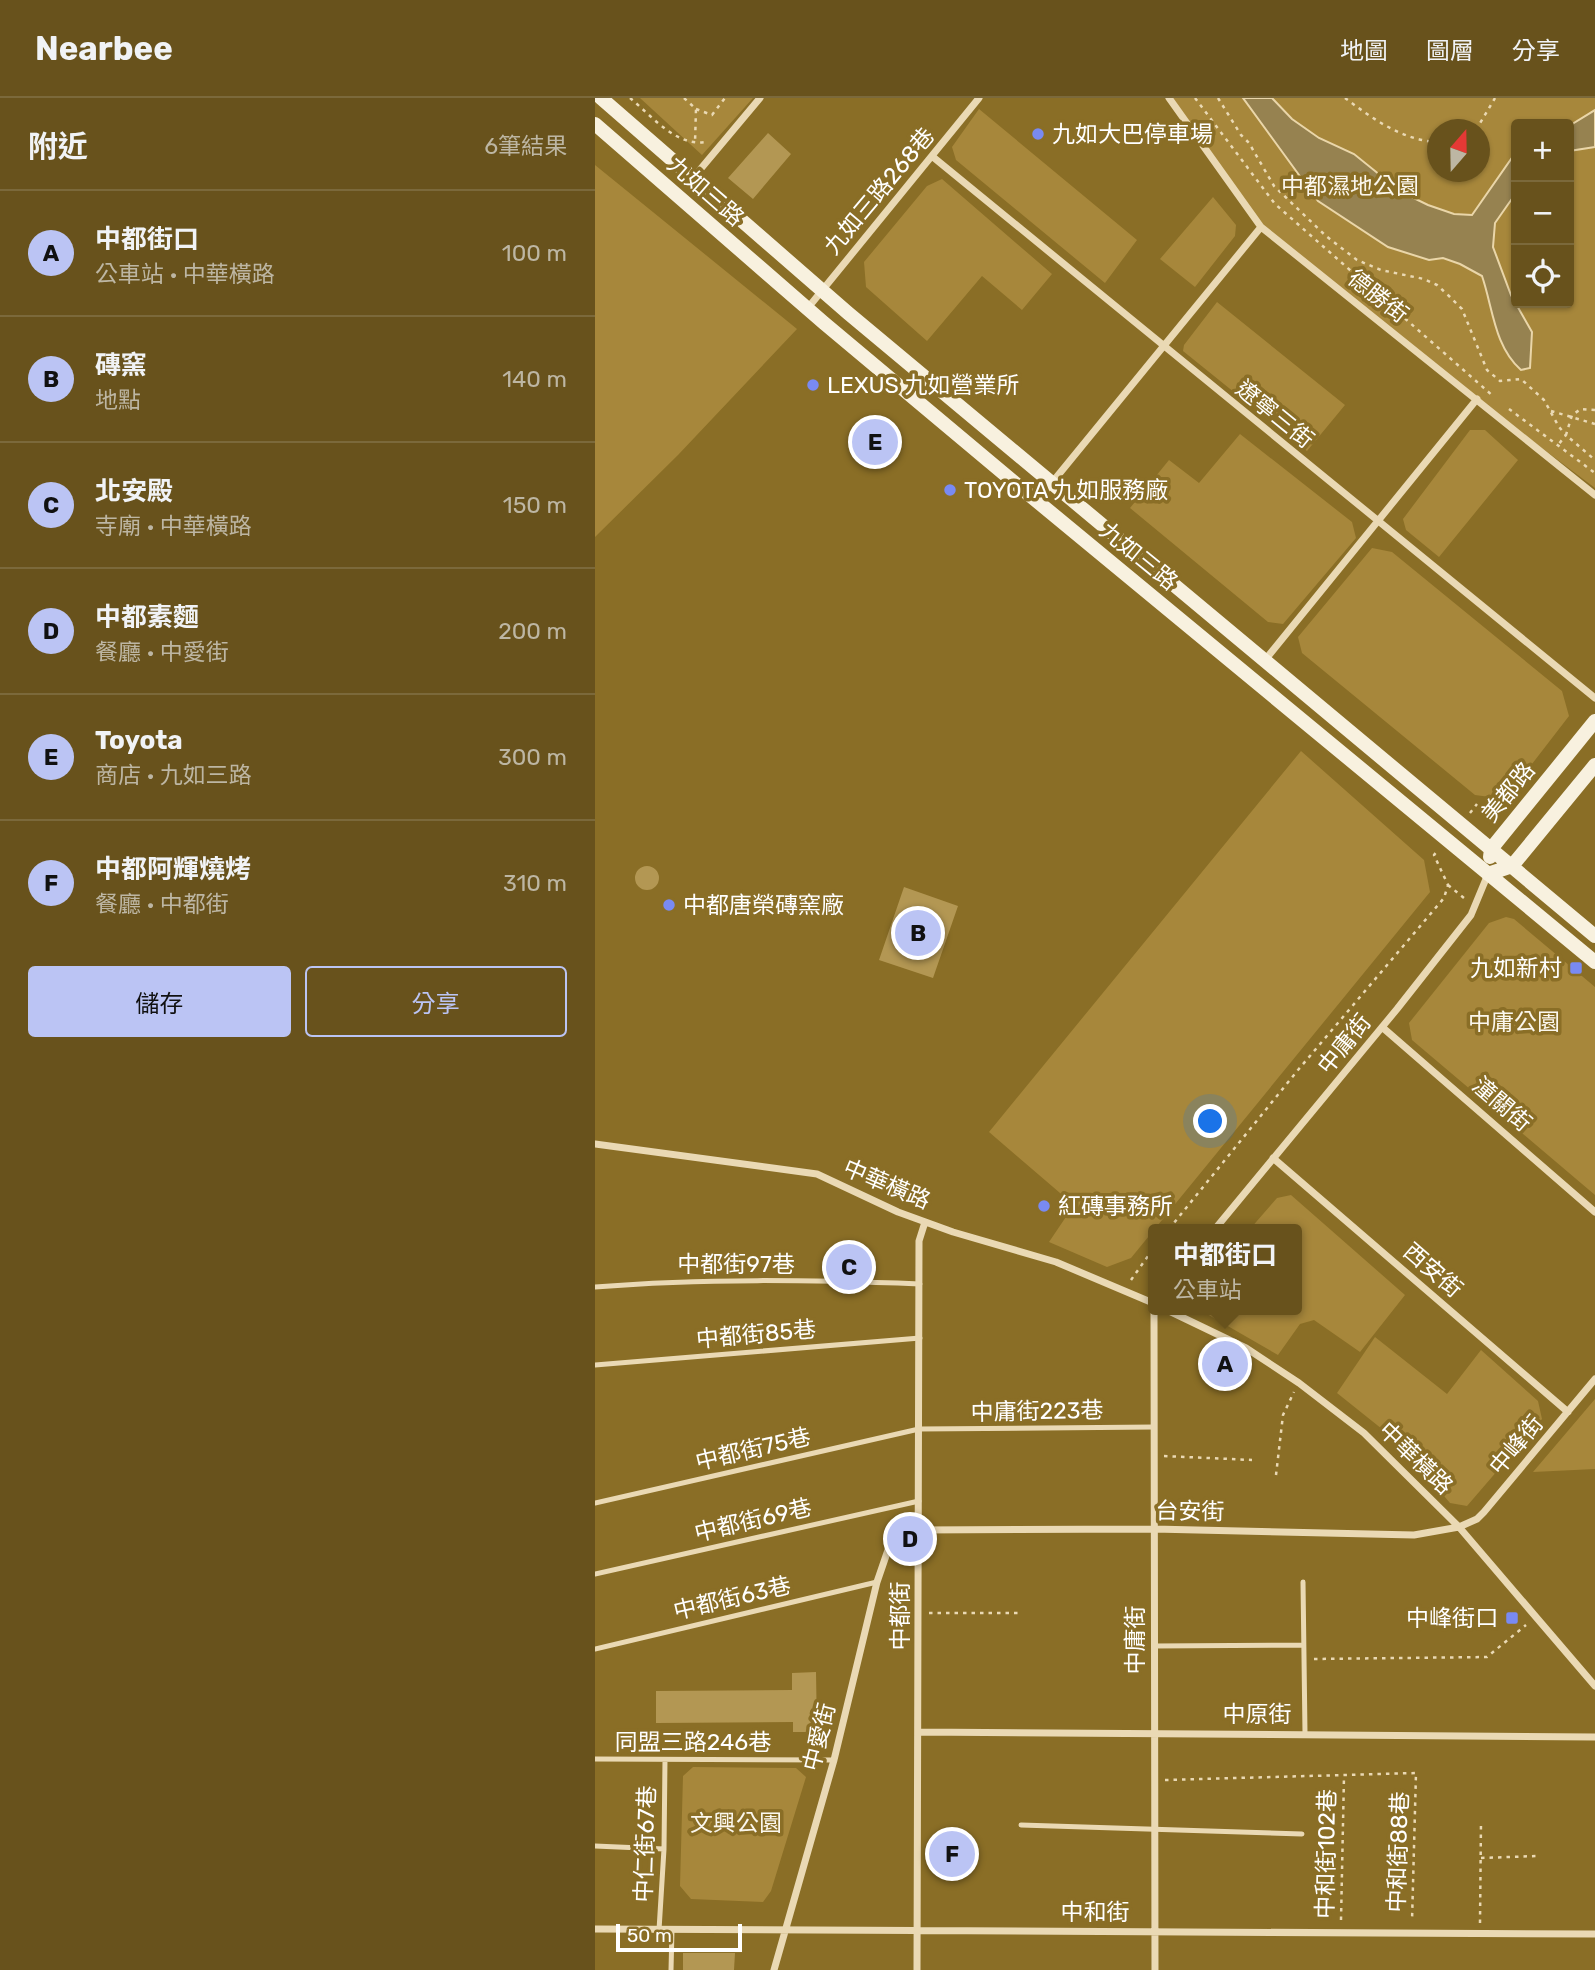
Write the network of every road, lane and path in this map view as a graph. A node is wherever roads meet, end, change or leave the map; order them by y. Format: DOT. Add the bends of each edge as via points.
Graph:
graph roads {
  1 [pos="601,98"];
  2 [pos="630,98"];
  3 [pos="684,98"];
  4 [pos="725,98"];
  5 [pos="760,98"];
  6 [pos="979,98"];
  7 [pos="1169,98"];
  8 [pos="1195,98"];
  9 [pos="1218,98"];
  10 [pos="1345,98"];
  11 [pos="1495,98"];
  12 [pos="696,109"];
  13 [pos="1483,119"];
  14 [pos="595,124"];
  15 [pos="713,134"];
  16 [pos="1427,139"];
  17 [pos="695,143"];
  18 [pos="933,157"];
  19 [pos="692,178"];
  20 [pos="1261,227"];
  21 [pos="822,290"];
  22 [pos="807,309"];
  23 [pos="1162,346"];
  24 [pos="1477,399"];
  25 [pos="1595,410"];
  26 [pos="1549,411"];
  27 [pos="1595,424"];
  28 [pos="1566,435"];
  29 [pos="1558,445"];
  30 [pos="1595,460"];
  31 [pos="1595,473"];
  32 [pos="1052,483"];
  33 [pos="1595,495"];
  34 [pos="1037,501"];
  35 [pos="1377,522"];
  36 [pos="1265,660"];
  37 [pos="1595,698"];
  38 [pos="1595,721"];
  39 [pos="1595,765"];
  40 [pos="1491,849"];
  41 [pos="1434,855"];
  42 [pos="1512,866"];
  43 [pos="1488,874"];
  44 [pos="1595,936"];
  45 [pos="1595,962"];
  46 [pos="1382,1027"];
  47 [pos="595,1144"];
  48 [pos="1273,1158"];
  49 [pos="1595,1212"];
  50 [pos="925,1222"];
  51 [pos="1173,1224"];
  52 [pos="1219,1224"];
  53 [pos="1148,1256"];
  54 [pos="920,1284"];
  55 [pos="595,1287"];
  56 [pos="1129,1293"];
  57 [pos="1148,1301"];
  58 [pos="1154,1315"];
  59 [pos="1177,1315"];
  60 [pos="920,1338"];
  61 [pos="595,1365"];
  62 [pos="1595,1379"];
  63 [pos="1299,1383"];
  64 [pos="1569,1412"];
  65 [pos="1154,1427"];
  66 [pos="919,1429"];
  67 [pos="1154,1456"];
  68 [pos="1252,1460"];
  69 [pos="1276,1475"];
  70 [pos="919,1500"];
  71 [pos="595,1503"];
  72 [pos="1459,1527"];
  73 [pos="1154,1529"];
  74 [pos="919,1530"];
  75 [pos="595,1574"];
  76 [pos="877,1582"];
  77 [pos="1303,1582"];
  78 [pos="919,1613"];
  79 [pos="1021,1613"];
  80 [pos="1536,1617"];
  81 [pos="1303,1645"];
  82 [pos="1154,1646"];
  83 [pos="595,1649"];
  84 [pos="1303,1659"];
  85 [pos="1595,1686"];
  86 [pos="918,1732"];
  87 [pos="1154,1732"];
  88 [pos="1305,1733"];
  89 [pos="1595,1737"];
  90 [pos="595,1759"];
  91 [pos="664,1760"];
  92 [pos="834,1760"];
  93 [pos="1344,1776"];
  94 [pos="1155,1780"];
  95 [pos="1481,1822"];
  96 [pos="1021,1825"];
  97 [pos="1155,1829"];
  98 [pos="1302,1833"];
  99 [pos="595,1846"];
  100 [pos="664,1849"];
  101 [pos="1536,1856"];
  102 [pos="1481,1858"];
  103 [pos="595,1929"];
  104 [pos="659,1930"];
  105 [pos="673,1930"];
  106 [pos="786,1930"];
  107 [pos="917,1931"];
  108 [pos="1155,1932"];
  109 [pos="1341,1933"];
  110 [pos="1412,1933"];
  111 [pos="1480,1933"];
  112 [pos="1595,1934"];
  113 [pos="671,1970"];
  114 [pos="774,1970"];
  115 [pos="917,1970"];
  116 [pos="1155,1970"];
  1 -- 19 [label="street, 九如三路"];
  2 -- 17 [label="path" via="681,140"];
  3 -- 12 [label="path"];
  4 -- 12 [label="path" via="712,114"];
  5 -- 19 [label="street"];
  6 -- 18 [label="street, 九如三路268巷"];
  7 -- 20 [label="street, 德勝街"];
  8 -- 29 [label="path" via="1275,204 1500,402"];
  9 -- 26 [label="path" via="1274,186 1357,260 1437,285 1462,309 1487,370 1500,381 1521,379"];
  10 -- 16 [label="path" via="1371,119"];
  11 -- 13 [label="path"];
  12 -- 17 [label="path"];
  14 -- 22 [label="street, 九如三路"];
  15 -- 17 [label="path" via="705,142"];
  18 -- 21 [label="street, 九如三路268巷"];
  18 -- 23 [label="street, 遼寧三街"];
  19 -- 21 [label="street, 九如三路"];
  20 -- 23 [label="street"];
  20 -- 24 [label="street, 德勝街"];
  21 -- 22 [label="street, 九如三路268巷"];
  21 -- 32 [label="street, 九如三路"];
  22 -- 34 [label="street, 九如三路"];
  23 -- 32 [label="street"];
  23 -- 35 [label="street, 遼寧三街"];
  24 -- 33 [label="street, 德勝街"];
  24 -- 35 [label="street"];
  25 -- 28 [label="path" via="1581,409 1572,415"];
  26 -- 27 [label="path"];
  26 -- 28 [label="path"];
  28 -- 29 [label="path"];
  28 -- 30 [label="path"];
  29 -- 31 [label="path"];
  32 -- 34 [label="street"];
  32 -- 36 [label="street, 九如三路"];
  34 -- 43 [label="street, 九如三路"];
  35 -- 36 [label="street"];
  35 -- 37 [label="street, 遼寧三街"];
  36 -- 40 [label="street, 九如三路"];
  38 -- 40 [label="street, 美都路"];
  39 -- 42 [label="street"];
  40 -- 42 [label="street, 九如三路"];
  40 -- 43 [label="street, 美都路"];
  41 -- 51 [label="path" via="1448,885 1444,898"];
  42 -- 43 [label="street"];
  42 -- 44 [label="street, 九如三路"];
  43 -- 45 [label="street, 九如三路"];
  43 -- 46 [label="street, 中庸街" via="1471,915"];
  46 -- 48 [label="street, 中庸街"];
  46 -- 49 [label="street, 潼關街"];
  47 -- 50 [label="street, 中華橫路" via="817,1174"];
  48 -- 52 [label="street, 中庸街"];
  48 -- 64 [label="street, 西安街"];
  50 -- 54 [label="street, 中都街" via="919,1241"];
  50 -- 56 [label="street, 中華橫路" via="1056,1262"];
  53 -- 56 [label="path" via="1131,1278"];
  54 -- 55 [label="lane, 中都街97巷" via="656,1282"];
  54 -- 60 [label="street, 中都街"];
  56 -- 57 [label="street, 中華橫路"];
  58 -- 65 [label="street, 中庸街"];
  59 -- 63 [label="street, 中華橫路" via="1246,1349"];
  60 -- 61 [label="lane, 中都街85巷"];
  60 -- 66 [label="street, 中都街"];
  62 -- 64 [label="street, 中峰街"];
  63 -- 69 [label="path" via="1283,1415"];
  63 -- 72 [label="street, 中華橫路" via="1364,1433"];
  64 -- 72 [label="street, 中峰街" via="1477,1520"];
  65 -- 66 [label="lane, 中庸街223巷"];
  65 -- 67 [label="street, 中庸街"];
  66 -- 70 [label="street, 中都街"];
  66 -- 71 [label="lane, 中都街75巷"];
  67 -- 68 [label="path"];
  67 -- 73 [label="street, 中庸街"];
  70 -- 74 [label="street, 中都街"];
  70 -- 75 [label="lane, 中都街69巷"];
  72 -- 73 [label="street, 台安街" via="1415,1535"];
  72 -- 80 [label="street, 中華橫路"];
  73 -- 74 [label="street, 台安街"];
  73 -- 82 [label="street, 中庸街"];
  74 -- 76 [label="street, 中愛街" via="893,1542"];
  74 -- 78 [label="street, 中都街"];
  76 -- 83 [label="lane, 中都街63巷"];
  76 -- 92 [label="street, 中愛街"];
  77 -- 81 [label="lane"];
  78 -- 79 [label="path"];
  78 -- 86 [label="street, 中都街"];
  80 -- 84 [label="path" via="1487,1657"];
  80 -- 85 [label="street, 中華橫路"];
  81 -- 82 [label="lane"];
  81 -- 84 [label="lane"];
  82 -- 87 [label="street, 中庸街"];
  84 -- 88 [label="lane"];
  86 -- 87 [label="street, 中原街"];
  86 -- 107 [label="street, 中都街"];
  87 -- 88 [label="street, 中原街"];
  87 -- 94 [label="street, 中庸街"];
  88 -- 89 [label="street, 中原街"];
  90 -- 91 [label="lane, 同盟三路246巷"];
  91 -- 92 [label="lane, 同盟三路246巷"];
  91 -- 100 [label="lane, 中仁街67巷"];
  92 -- 106 [label="street, 中愛街"];
  93 -- 94 [label="path"];
  93 -- 109 [label="path, 中和街102巷"];
  93 -- 110 [label="path, 中和街88巷" via="1416,1773"];
  94 -- 97 [label="street, 中庸街"];
  95 -- 102 [label="path"];
  96 -- 97 [label="lane"];
  97 -- 98 [label="lane"];
  97 -- 108 [label="street, 中庸街"];
  99 -- 100 [label="lane"];
  100 -- 104 [label="lane, 中仁街67巷"];
  101 -- 102 [label="path"];
  102 -- 111 [label="path"];
  103 -- 104 [label="street, 中和街"];
  104 -- 105 [label="street, 中和街"];
  105 -- 106 [label="street, 中和街"];
  105 -- 113 [label="lane"];
  106 -- 107 [label="street, 中和街"];
  106 -- 114 [label="street, 中愛街"];
  107 -- 108 [label="street, 中和街"];
  107 -- 115 [label="street, 中都街"];
  108 -- 109 [label="street, 中和街"];
  108 -- 116 [label="street, 中庸街"];
  109 -- 110 [label="street, 中和街"];
  110 -- 111 [label="street, 中和街"];
  111 -- 112 [label="street, 中和街"];
}
